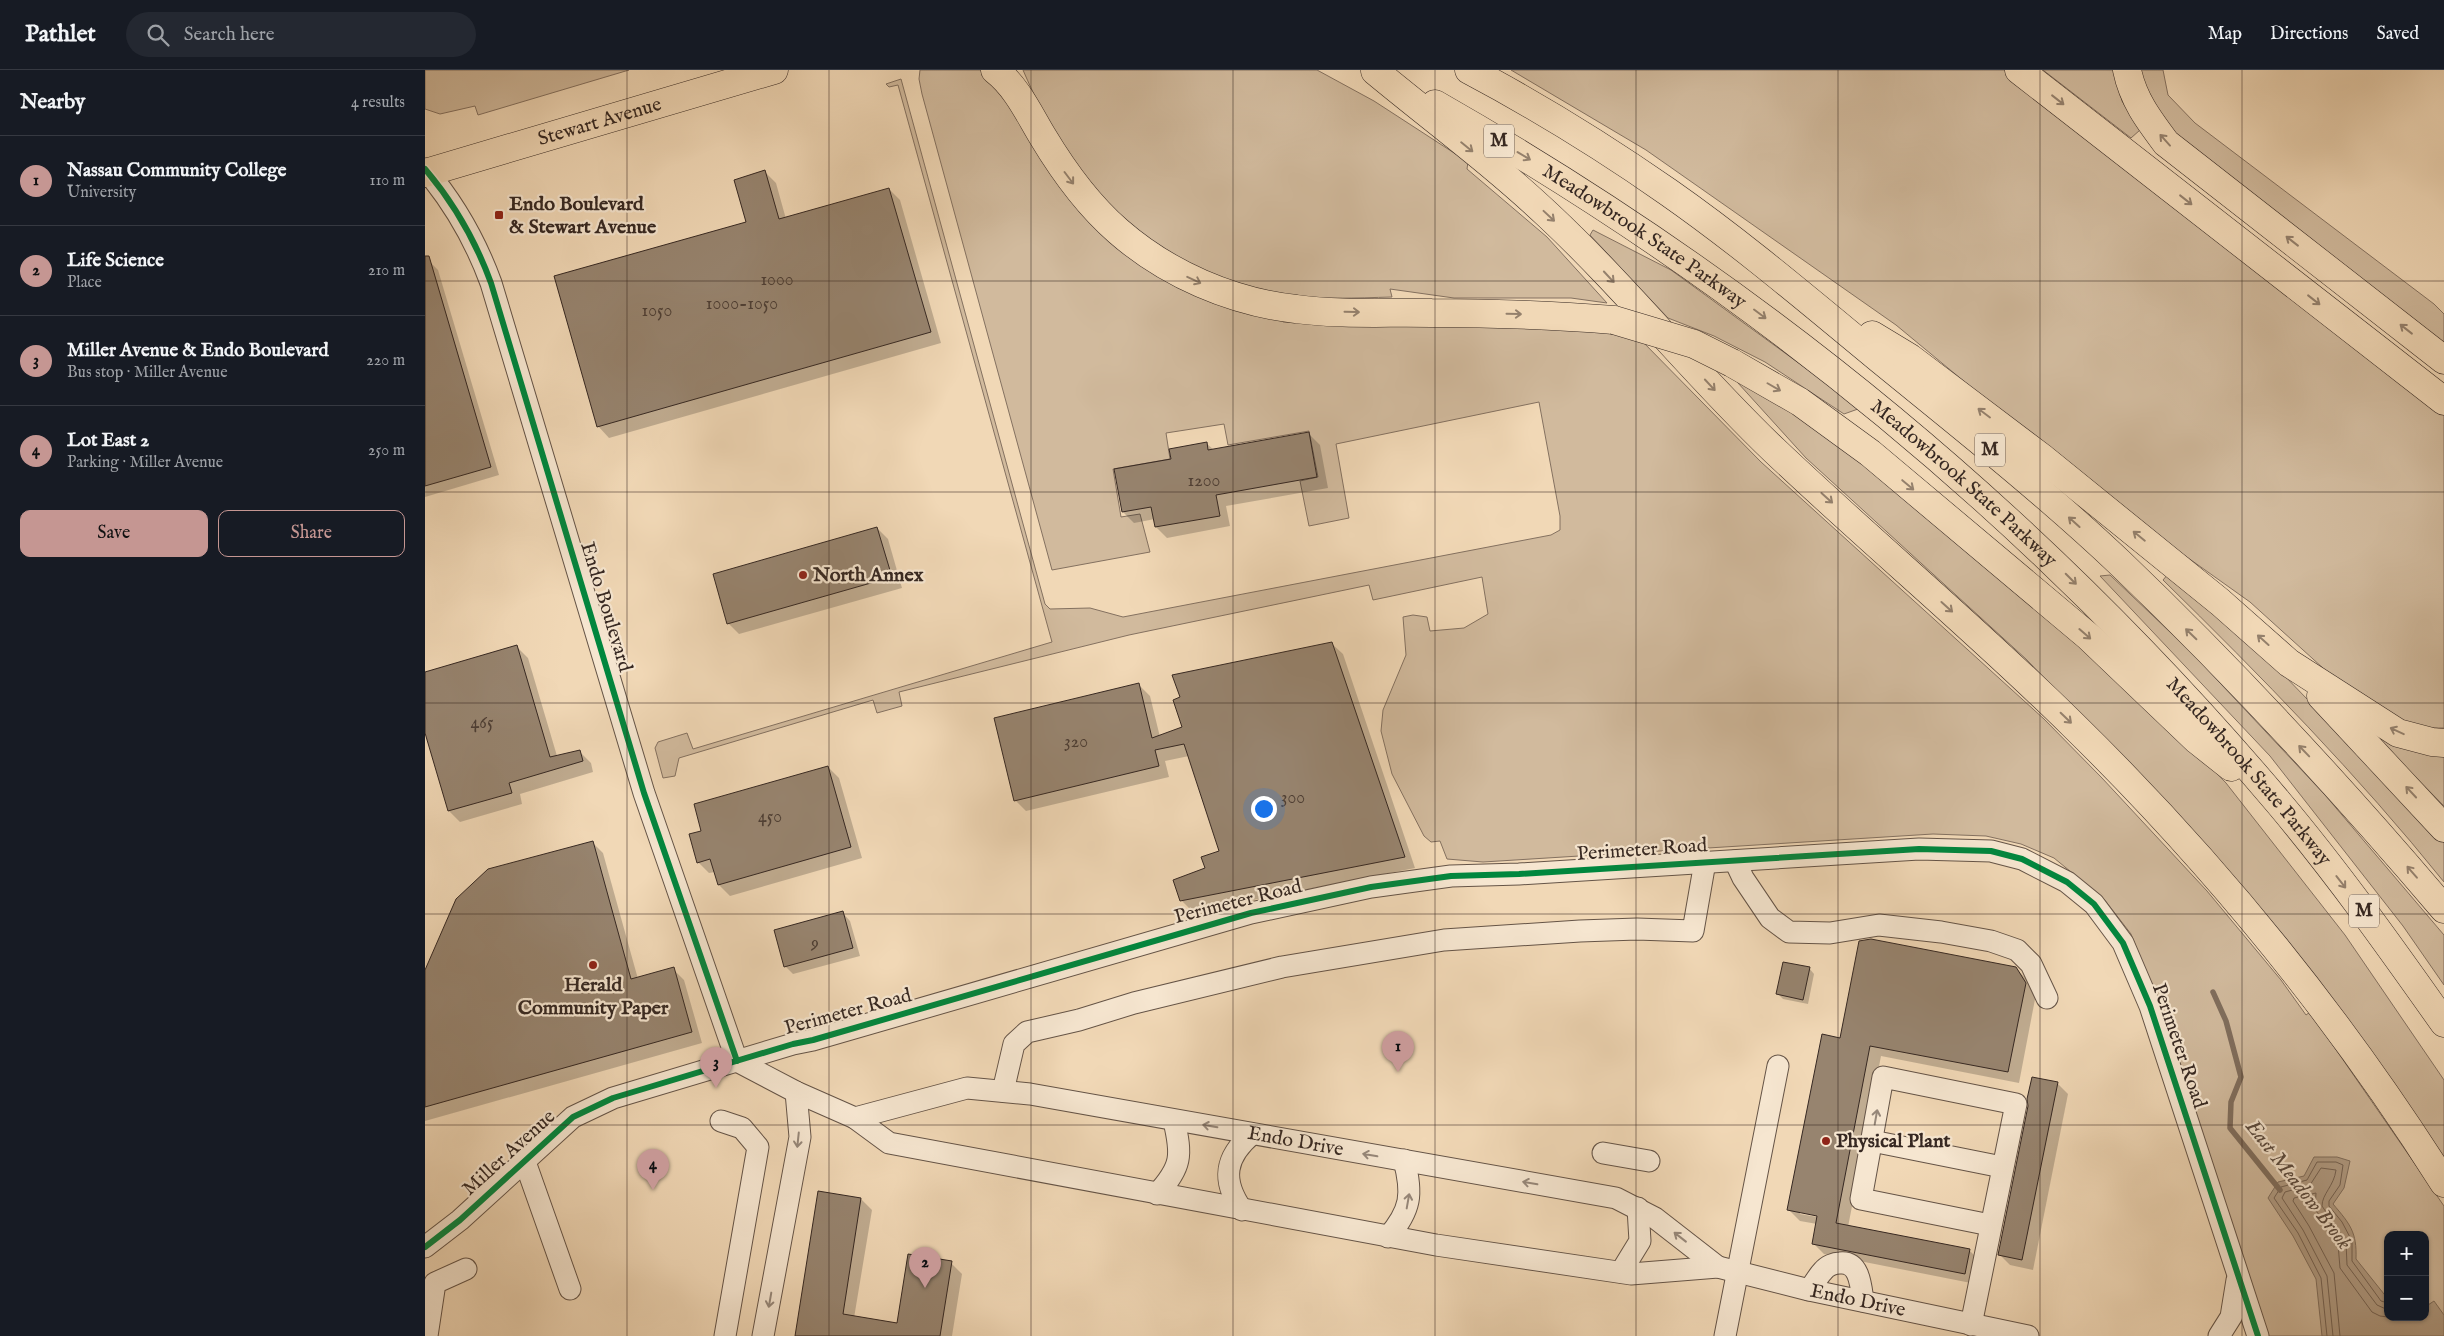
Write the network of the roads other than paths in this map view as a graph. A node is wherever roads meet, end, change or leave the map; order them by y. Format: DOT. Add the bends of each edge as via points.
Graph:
graph roads {
  1 [pos="774,70"];
  2 [pos="995,70"];
  3 [pos="1015,70"];
  4 [pos="1469,70"];
  5 [pos="2019,70"];
  6 [pos="2127,70"];
  7 [pos="1374,71"];
  8 [pos="1043,138"];
  9 [pos="426,171"];
  10 [pos="1792,287"];
  11 [pos="2444,360"];
  12 [pos="2444,401"];
  13 [pos="2289,663"];
  14 [pos="2444,743"];
  15 [pos="2278,802"];
  16 [pos="2444,828"];
  17 [pos="1735,861"];
  18 [pos="1705,862"];
  19 [pos="2444,909"];
  20 [pos="2047,998"];
  21 [pos="2444,1023"];
  22 [pos="737,1061"];
  23 [pos="1778,1066"];
  24 [pos="1003,1091"];
  25 [pos="796,1092"];
  26 [pos="855,1118"];
  27 [pos="721,1121"];
  28 [pos="1175,1121"];
  29 [pos="1252,1134"];
  30 [pos="1872,1141"];
  31 [pos="1603,1153"];
  32 [pos="524,1159"];
  33 [pos="1404,1160"];
  34 [pos="1649,1161"];
  35 [pos="2003,1167"];
  36 [pos="2444,1183"];
  37 [pos="1157,1194"];
  38 [pos="1638,1208"];
  39 [pos="1242,1210"];
  40 [pos="1990,1225"];
  41 [pos="1388,1237"];
  42 [pos="425,1247"];
  43 [pos="466,1269"];
  44 [pos="1728,1270"];
  45 [pos="1621,1272"];
  46 [pos="2238,1274"];
  47 [pos="570,1289"];
  48 [pos="1809,1290"];
  49 [pos="1863,1301"];
  50 [pos="1971,1325"];
  51 [pos="427,1336"];
  52 [pos="725,1336"];
  53 [pos="763,1336"];
  54 [pos="1725,1336"];
  55 [pos="2028,1336"];
  56 [pos="2219,1336"];
  57 [pos="2258,1336"];
  1 -- 9 [label="main road, Stewart Avenue"];
  2 -- 8 [label="main road" via="1013,88"];
  3 -- 8 [label="main road"];
  4 -- 10 [label="main road, Meadowbrook State Parkway / M" via="1565,125 1669,192"];
  5 -- 12 [label="main road, one-way"];
  11 -- 6 [label="main road, one-way" via="2166,142 2142,112"];
  7 -- 15 [label="main road, Meadowbrook State Parkway / M, one-way" via="1532,160 1640,229 1748,305 1854,387 1962,478 2063,570 2203,716"];
  7 -- 36 [label="main road, one-way" via="1549,216 1774,450 1999,654 2134,787 2232,894 2321,1005 2379,1084"];
  8 -- 15 [label="main road, one-way, bridge" via="1068,177 1120,233 1166,265 1229,295 1297,310 1547,314 1614,320 1694,344 1732,363 1800,402 1870,453 2089,637 2197,740"];
  9 -- 22 [label="street, Endo Boulevard" via="458,214 482,258 491,283 645,793"];
  13 -- 10 [label="main road, one-way" via="2213,596 1972,404 1910,358"];
  19 -- 10 [label="main road, Meadowbrook State Parkway / M, one-way" via="2345,794 2119,562 2025,478"];
  14 -- 13 [label="main road, one-way" via="2398,733"];
  16 -- 13 [label="main road, one-way"];
  15 -- 21 [label="main road, Meadowbrook State Parkway / M, one-way" via="2364,911"];
  17 -- 18 [label="street, Perimeter Road"];
  17 -- 20 [label="street" via="1769,918 1789,932 1830,933 1879,925 1991,941 2017,950 2031,964"];
  17 -- 46 [label="street, Perimeter Road" via="1919,849 1991,851 2022,859 2067,882 2094,904 2123,943 2150,1006"];
  18 -- 22 [label="street, Perimeter Road" via="1451,876 1371,887 1251,913"];
  18 -- 24 [label="street" via="1693,931 1589,930 1444,940 1283,967 1027,1032 1013,1044"];
  22 -- 25 [label="street, Endo Drive"];
  22 -- 32 [label="street, Miller Avenue" via="613,1098 589,1109 573,1117"];
  23 -- 44 [label="street"];
  24 -- 26 [label="street, Endo Drive" via="967,1088"];
  24 -- 28 [label="street, Endo Drive"];
  25 -- 26 [label="street, Endo Drive"];
  25 -- 53 [label="street, one-way" via="800,1137"];
  26 -- 37 [label="street, Endo Drive" via="889,1143"];
  27 -- 52 [label="street" via="741,1128 758,1147"];
  29 -- 28 [label="street, Endo Drive, one-way"];
  28 -- 37 [label="street" via="1179,1160 1174,1174"];
  33 -- 29 [label="street, Endo Drive, one-way"];
  29 -- 39 [label="street" via="1237,1147 1229,1168 1231,1194"];
  30 -- 35 [label="street"];
  30 -- 35 [label="street, one-way" via="1883,1077 2016,1104"];
  30 -- 40 [label="street" via="1861,1199"];
  31 -- 34 [label="street"];
  32 -- 42 [label="street, Miller Avenue" via="460,1220"];
  32 -- 47 [label="street"];
  38 -- 33 [label="street, Endo Drive, one-way" via="1617,1198"];
  41 -- 33 [label="street, one-way" via="1401,1222 1407,1207 1409,1181"];
  35 -- 40 [label="street"];
  37 -- 39 [label="street, Endo Drive"];
  44 -- 38 [label="street, Endo Drive, one-way"];
  38 -- 45 [label="street" via="1640,1241"];
  39 -- 41 [label="street, Endo Drive"];
  40 -- 50 [label="street"];
  41 -- 45 [label="street, Endo Drive"];
  43 -- 51 [label="street" via="435,1283"];
  44 -- 45 [label="street, Endo Drive"];
  44 -- 48 [label="street, Endo Drive"];
  44 -- 54 [label="street"];
  46 -- 56 [label="street" via="2231,1317"];
  46 -- 57 [label="street, Perimeter Road"];
  48 -- 49 [label="street, Endo Drive"];
  48 -- 49 [label="street" via="1823,1269 1844,1262 1854,1268"];
  49 -- 50 [label="street, Endo Drive"];
  50 -- 55 [label="street, Endo Drive"];
}
